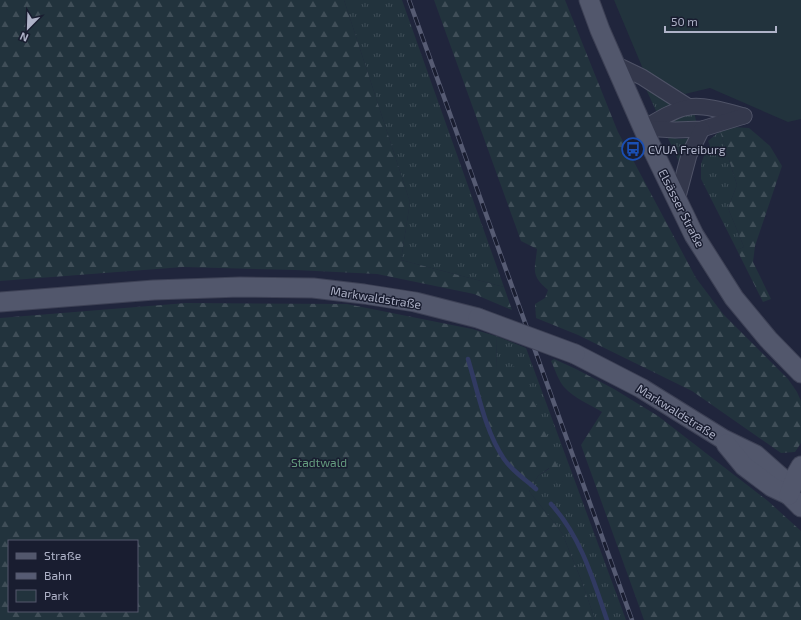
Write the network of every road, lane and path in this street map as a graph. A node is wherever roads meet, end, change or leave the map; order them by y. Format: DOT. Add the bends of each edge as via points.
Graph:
graph roads {
  1 [pos="589,0"];
  2 [pos="615,64"];
  3 [pos="689,107"];
  4 [pos="644,128"];
  5 [pos="702,129"];
  6 [pos="678,200"];
  7 [pos="0,302"];
  8 [pos="801,372"];
  9 [pos="801,466"];
  10 [pos="797,498"];
  1 -- 2 [label="main road, Elsässer Straße"];
  2 -- 3 [label="street"];
  2 -- 4 [label="main road, Elsässer Straße"];
  3 -- 4 [label="street" via="671,113"];
  3 -- 5 [label="street" via="724,110 744,116"];
  4 -- 5 [label="street"];
  4 -- 6 [label="main road, Elsässer Straße"];
  5 -- 6 [label="street" via="689,155"];
  6 -- 8 [label="main road, Elsässer Straße" via="694,235 730,293 768,339"];
  7 -- 10 [label="main road, Markwaldstraße, bridge" via="154,290 240,287 313,288 416,302 478,318 575,354 640,388 723,439 756,455 782,478"];
  9 -- 10 [label="main road" via="797,473"];
}
